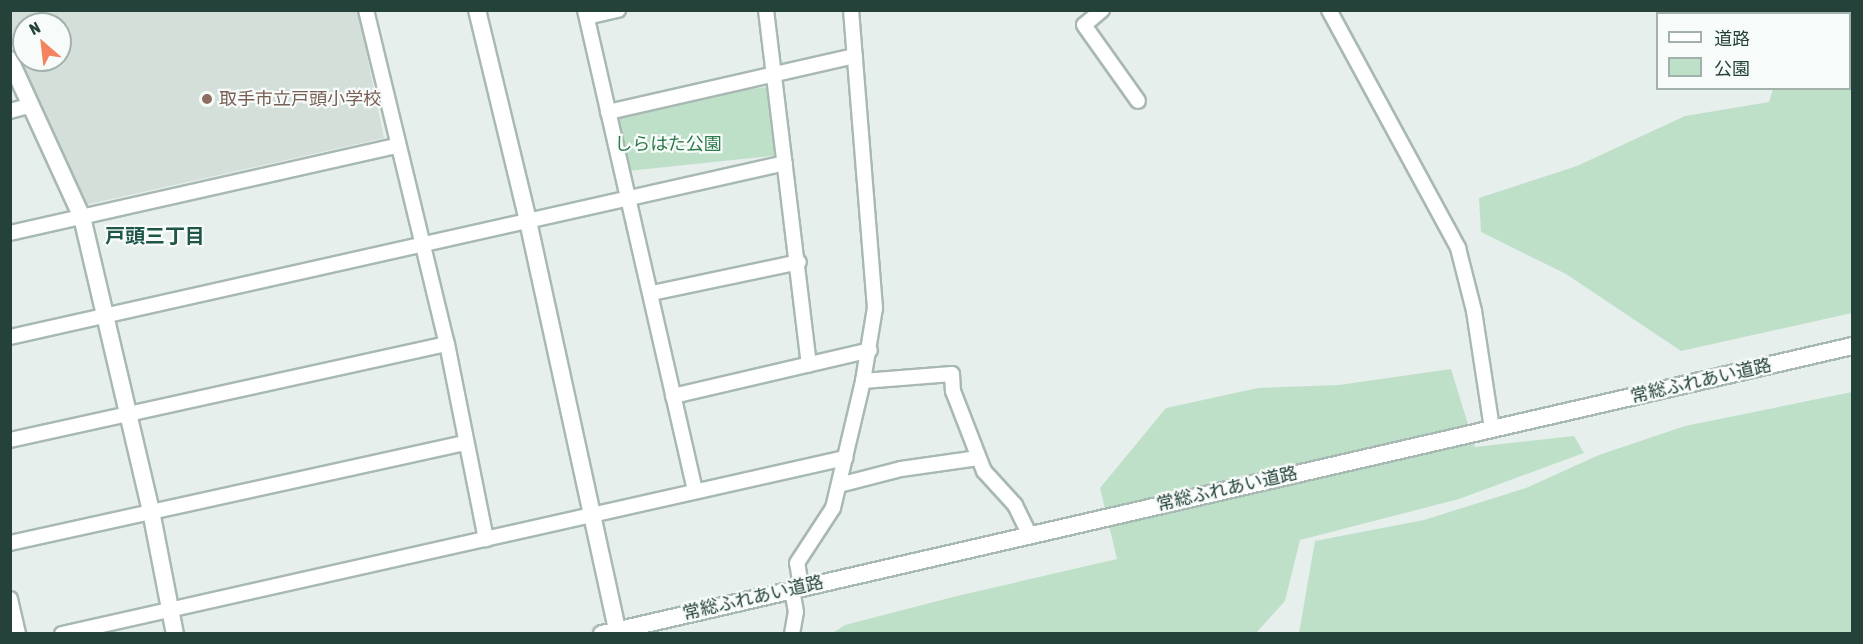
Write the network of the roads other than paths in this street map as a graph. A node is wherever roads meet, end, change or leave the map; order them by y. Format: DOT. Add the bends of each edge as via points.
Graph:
graph roads {
  1 [pos="366,10"];
  2 [pos="477,10"];
  3 [pos="618,10"];
  4 [pos="766,10"];
  5 [pos="851,10"];
  6 [pos="1102,10"];
  7 [pos="1329,10"];
  8 [pos="586,14"];
  9 [pos="855,56"];
  10 [pos="10,60"];
  11 [pos="774,74"];
  12 [pos="1138,101"];
  13 [pos="29,106"];
  14 [pos="10,111"];
  15 [pos="608,112"];
  16 [pos="397,146"];
  17 [pos="785,163"];
  18 [pos="628,199"];
  19 [pos="82,217"];
  20 [pos="528,221"];
  21 [pos="10,233"];
  22 [pos="421,246"];
  23 [pos="799,262"];
  24 [pos="652,293"];
  25 [pos="105,315"];
  26 [pos="10,337"];
  27 [pos="447,344"];
  28 [pos="1852,346"];
  29 [pos="870,350"];
  30 [pos="809,364"];
  31 [pos="863,381"];
  32 [pos="673,396"];
  33 [pos="127,414"];
  34 [pos="1492,429"];
  35 [pos="10,440"];
  36 [pos="465,443"];
  37 [pos="845,458"];
  38 [pos="978,458"];
  39 [pos="839,485"];
  40 [pos="695,490"];
  41 [pos="151,511"];
  42 [pos="591,514"];
  43 [pos="1029,534"];
  44 [pos="486,538"];
  45 [pos="10,543"];
  46 [pos="797,588"];
  47 [pos="10,599"];
  48 [pos="170,612"];
  49 [pos="609,632"];
  50 [pos="18,633"];
  51 [pos="62,633"];
  52 [pos="175,633"];
  53 [pos="792,633"];
  1 -- 16 [label="street"];
  2 -- 20 [label="street"];
  3 -- 8 [label="street"];
  4 -- 11 [label="street"];
  5 -- 9 [label="street"];
  6 -- 12 [label="street" via="1084,25"];
  7 -- 34 [label="street" via="1458,248 1474,311"];
  8 -- 15 [label="street"];
  9 -- 11 [label="street"];
  9 -- 29 [label="street" via="874,283"];
  10 -- 13 [label="street"];
  11 -- 15 [label="street"];
  11 -- 17 [label="street"];
  13 -- 14 [label="street"];
  13 -- 19 [label="street"];
  15 -- 18 [label="street"];
  16 -- 19 [label="street"];
  16 -- 22 [label="street"];
  17 -- 18 [label="street"];
  17 -- 23 [label="street"];
  18 -- 20 [label="street"];
  18 -- 24 [label="street"];
  19 -- 21 [label="street"];
  19 -- 25 [label="street"];
  20 -- 22 [label="street"];
  20 -- 42 [label="street"];
  22 -- 25 [label="street"];
  22 -- 27 [label="street"];
  23 -- 24 [label="street"];
  23 -- 30 [label="street"];
  24 -- 32 [label="street"];
  25 -- 26 [label="street"];
  25 -- 33 [label="street"];
  27 -- 33 [label="street"];
  27 -- 36 [label="street"];
  28 -- 34 [label="street, 常総ふれあい道路"];
  29 -- 30 [label="street"];
  29 -- 31 [label="street"];
  30 -- 32 [label="street"];
  31 -- 37 [label="street"];
  31 -- 38 [label="street" via="952,374 953,391"];
  32 -- 40 [label="street"];
  33 -- 35 [label="street"];
  33 -- 41 [label="street"];
  34 -- 43 [label="street, 常総ふれあい道路"];
  36 -- 41 [label="street"];
  36 -- 44 [label="street"];
  37 -- 39 [label="street"];
  37 -- 40 [label="street"];
  38 -- 39 [label="street" via="901,469"];
  38 -- 43 [label="street" via="984,471 1015,505"];
  39 -- 46 [label="street" via="833,508 797,563"];
  40 -- 42 [label="street"];
  41 -- 45 [label="street"];
  41 -- 48 [label="street"];
  42 -- 44 [label="street"];
  42 -- 49 [label="street"];
  43 -- 46 [label="street, 常総ふれあい道路"];
  44 -- 48 [label="street"];
  46 -- 49 [label="street, 常総ふれあい道路"];
  46 -- 53 [label="street"];
  47 -- 50 [label="street"];
  48 -- 51 [label="street"];
  48 -- 52 [label="street"];
}
